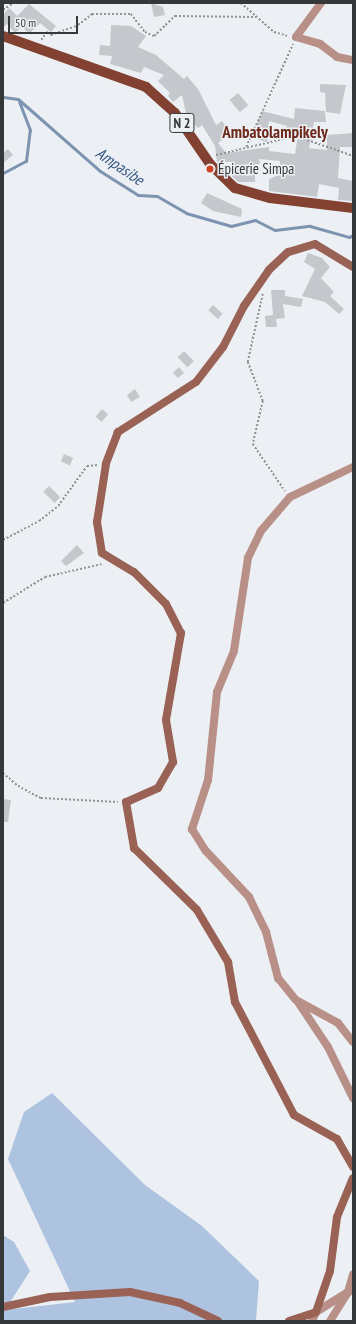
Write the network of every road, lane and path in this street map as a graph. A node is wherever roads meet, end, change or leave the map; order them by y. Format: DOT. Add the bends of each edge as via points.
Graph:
graph roads {
  1 [pos="13,3"];
  2 [pos="36,3"];
  3 [pos="45,3"];
  4 [pos="242,3"];
  5 [pos="321,3"];
  6 [pos="3,10"];
  7 [pos="256,17"];
  8 [pos="3,36"];
  9 [pos="296,37"];
  10 [pos="35,50"];
  11 [pos="353,60"];
  12 [pos="246,147"];
  13 [pos="353,156"];
  14 [pos="204,157"];
  15 [pos="353,208"];
  16 [pos="353,267"];
  17 [pos="264,289"];
  18 [pos="106,464"];
  19 [pos="353,467"];
  20 [pos="290,497"];
  21 [pos="3,540"];
  22 [pos="114,560"];
  23 [pos="3,603"];
  24 [pos="3,773"];
  25 [pos="126,802"];
  26 [pos="296,1000"];
  27 [pos="353,1042"];
  28 [pos="353,1098"];
  29 [pos="353,1167"];
  30 [pos="353,1178"];
  31 [pos="353,1275"];
  32 [pos="351,1290"];
  33 [pos="3,1307"];
  34 [pos="316,1312"];
  35 [pos="218,1321"];
  36 [pos="289,1321"];
  37 [pos="312,1321"];
  38 [pos="330,1321"];
  1 -- 6 [label="path"];
  2 -- 3 [label="path"];
  4 -- 7 [label="path"];
  5 -- 9 [label="street"];
  7 -- 9 [label="path" via="274,32"];
  7 -- 10 [label="path" via="175,16 154,36 145,32 131,14 92,14 78,25 51,35 47,32"];
  8 -- 10 [label="main road, N 2"];
  9 -- 11 [label="street" via="320,44 337,57"];
  9 -- 12 [label="path"];
  10 -- 14 [label="main road, N 2" via="124,76 146,87 175,113"];
  12 -- 13 [label="path" via="296,136 346,150"];
  12 -- 14 [label="path"];
  14 -- 15 [label="main road, N 2" via="223,179 249,193"];
  16 -- 18 [label="street" via="315,244 288,252 256,288 223,347 196,382 118,432"];
  17 -- 20 [label="path" via="248,362 263,400 253,444"];
  18 -- 21 [label="path" via="87,466 58,506 14,538"];
  18 -- 22 [label="street" via="97,522 102,553"];
  19 -- 20 [label="street"];
  20 -- 26 [label="street" via="261,532 248,558 234,651 217,692 208,780 192,829 206,851 249,897 266,932 278,978"];
  22 -- 23 [label="path" via="45,577"];
  22 -- 25 [label="street" via="134,572 166,604 181,633 166,720 173,762 158,788"];
  24 -- 25 [label="path" via="18,786 41,798"];
  25 -- 29 [label="street" via="134,848 197,910 228,962 235,1002 294,1115 337,1139"];
  26 -- 27 [label="street" via="338,1023"];
  26 -- 28 [label="street" via="328,1047"];
  30 -- 34 [label="street" via="337,1217 330,1271"];
  31 -- 32 [label="street"];
  32 -- 34 [label="street"];
  32 -- 38 [label="street"];
  33 -- 35 [label="street" via="50,1297 130,1292 180,1303"];
  34 -- 36 [label="street"];
  34 -- 37 [label="street"];
}
